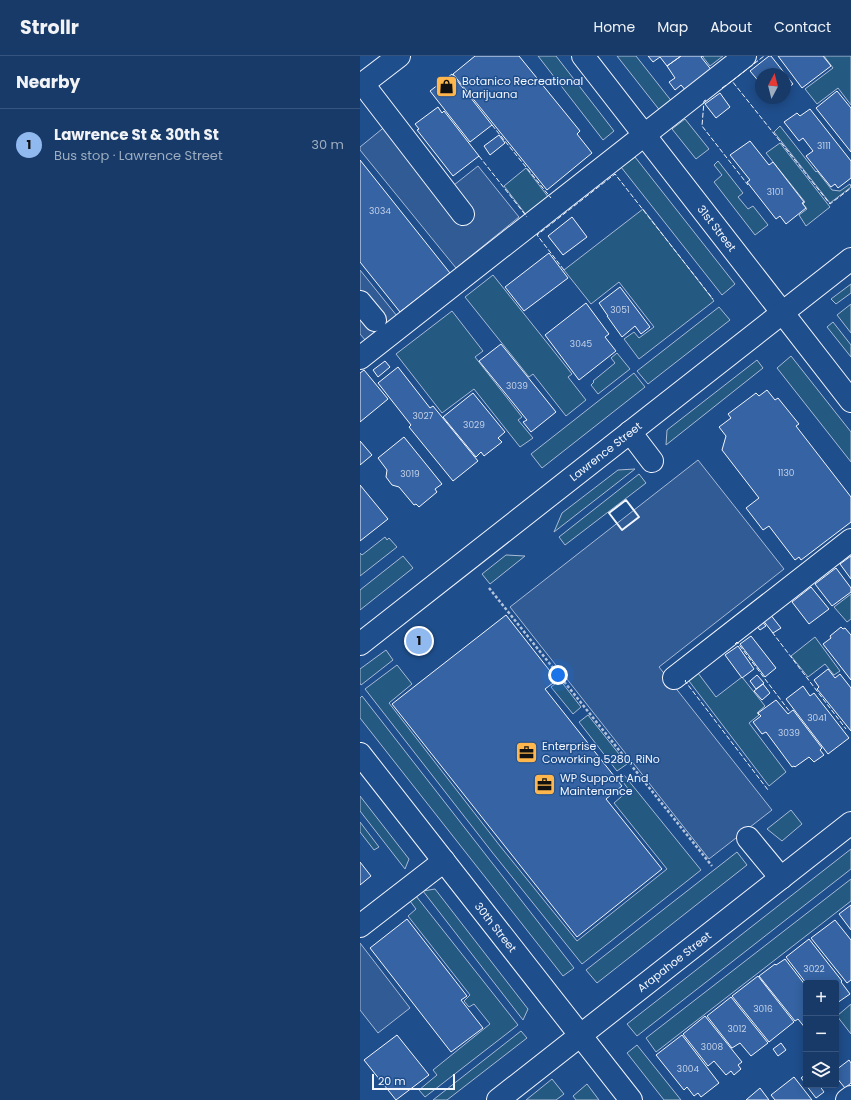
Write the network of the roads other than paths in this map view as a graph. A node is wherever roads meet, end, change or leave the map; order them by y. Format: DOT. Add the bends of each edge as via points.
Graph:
graph roads {
  1 [pos="399,56"];
  2 [pos="583,56"];
  3 [pos="745,56"];
  4 [pos="361,85"];
  5 [pos="644,135"];
  6 [pos="463,214"];
  7 [pos="851,259"];
  8 [pos="360,302"];
  9 [pos="782,313"];
  10 [pos="375,320"];
  11 [pos="360,358"];
  12 [pos="851,401"];
  13 [pos="630,432"];
  14 [pos="652,461"];
  15 [pos="851,540"];
  16 [pos="360,644"];
  17 [pos="674,678"];
  18 [pos="360,754"];
  19 [pos="851,823"];
  20 [pos="748,838"];
  21 [pos="444,861"];
  22 [pos="781,878"];
  23 [pos="360,926"];
  24 [pos="580,1036"];
  25 [pos="851,1097"];
  26 [pos="498,1100"];
  27 [pos="631,1100"];
  28 [pos="847,1100"];
  1 -- 4 [label="street"];
  2 -- 5 [label="street, 31st Street"];
  3 -- 5 [label="street"];
  4 -- 6 [label="street"];
  5 -- 9 [label="street, 31st Street"];
  5 -- 11 [label="street"];
  7 -- 9 [label="street, Lawrence Street"];
  8 -- 10 [label="street"];
  9 -- 12 [label="street, 31st Street"];
  9 -- 13 [label="street, Lawrence Street"];
  13 -- 14 [label="street"];
  13 -- 16 [label="street, Lawrence Street"];
  15 -- 17 [label="street"];
  18 -- 21 [label="street, 30th Street"];
  19 -- 22 [label="street, Arapahoe Street"];
  20 -- 22 [label="street"];
  21 -- 23 [label="street"];
  21 -- 24 [label="street, 30th Street"];
  22 -- 24 [label="street, Arapahoe Street"];
  24 -- 26 [label="street, Arapahoe Street"];
  24 -- 27 [label="street, 30th Street"];
  25 -- 28 [label="street"];
}
